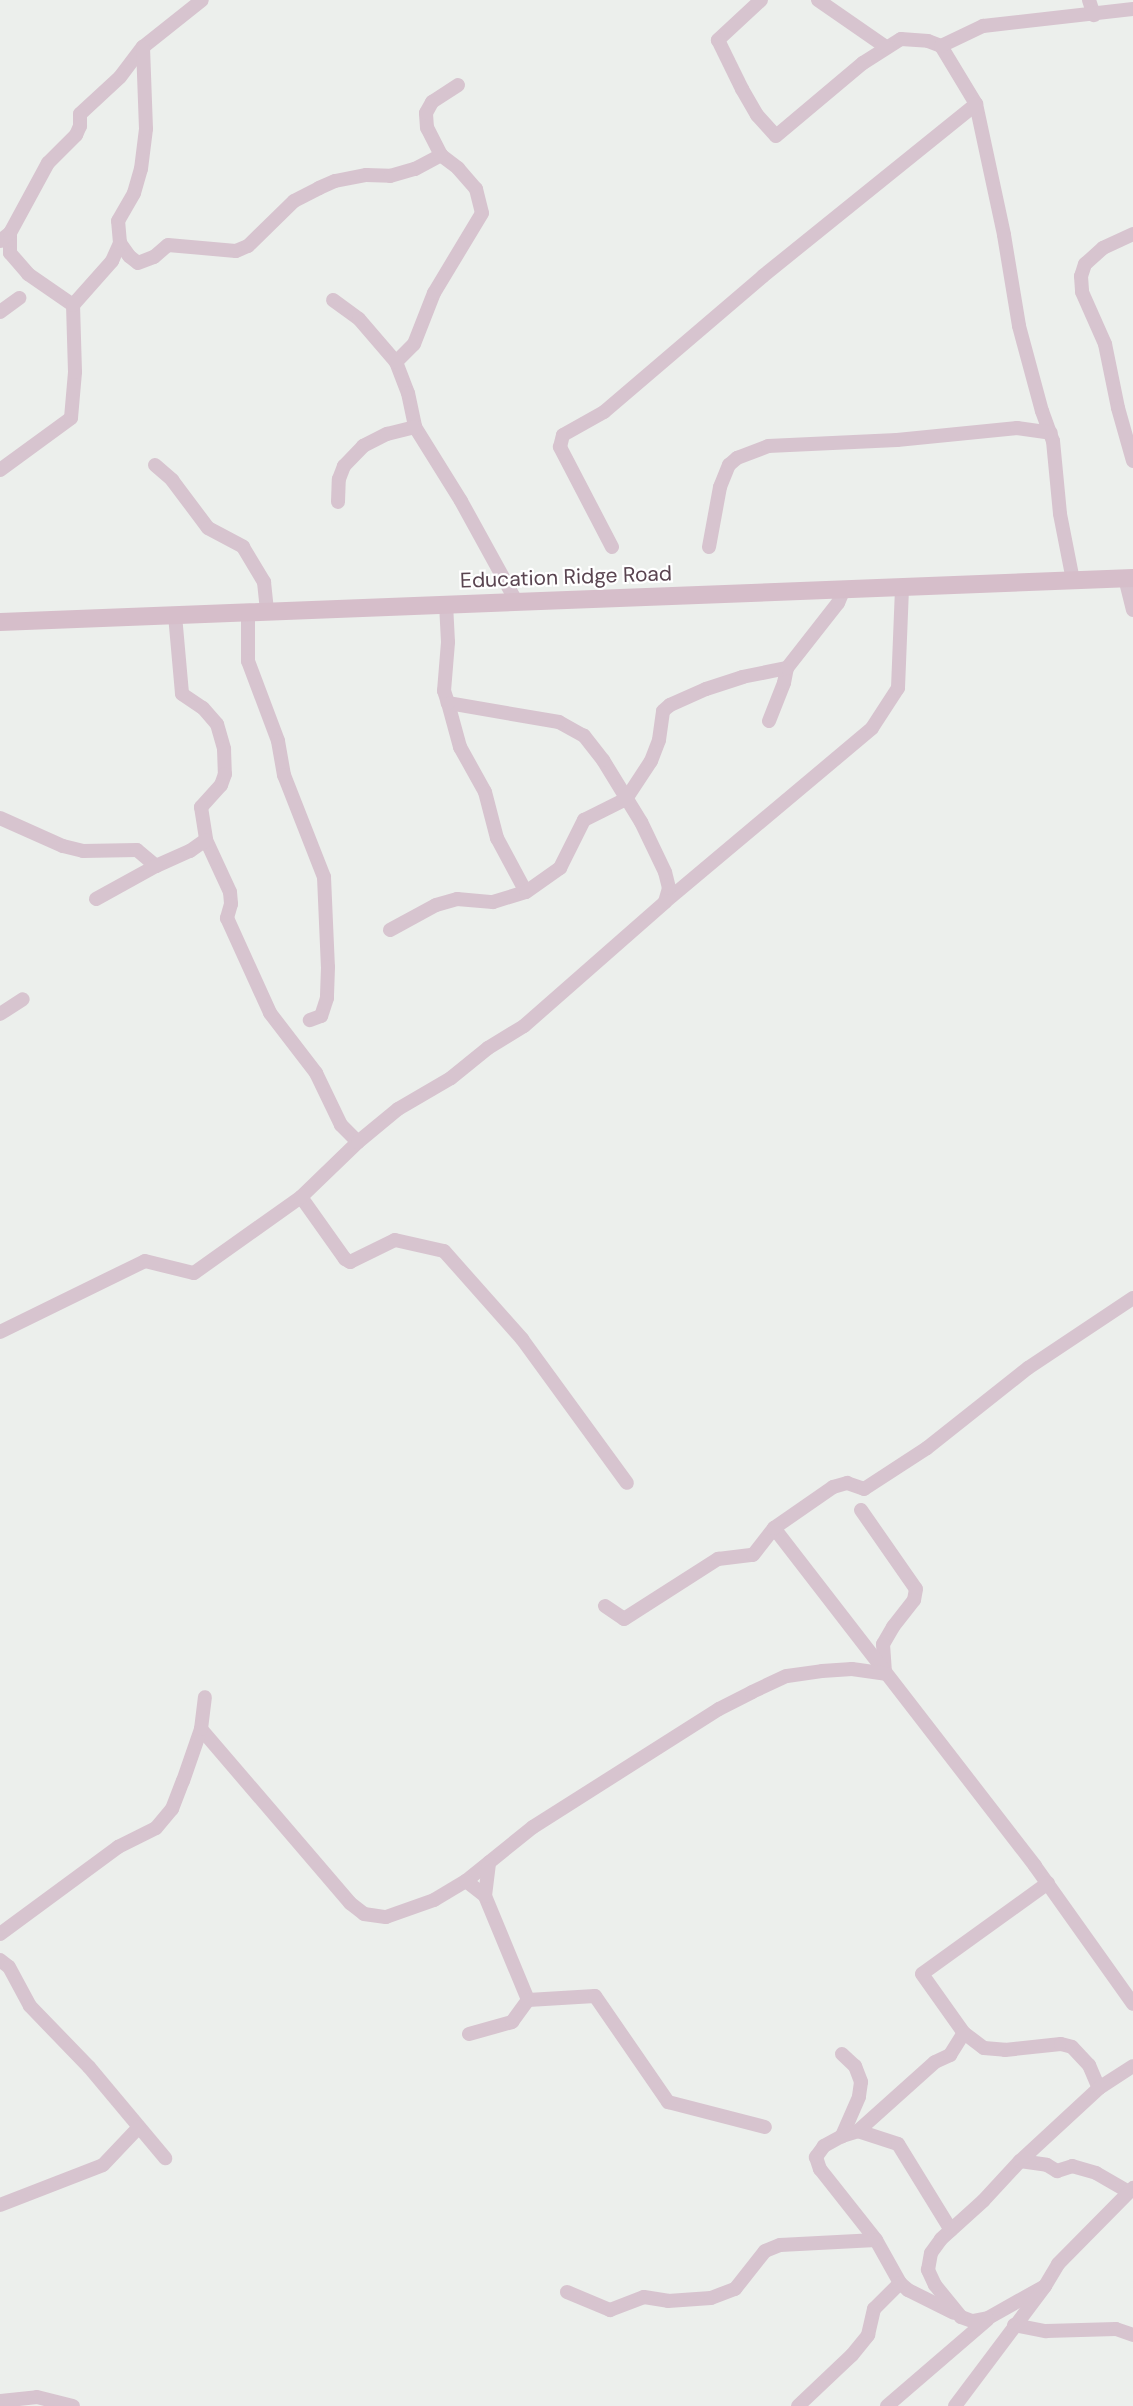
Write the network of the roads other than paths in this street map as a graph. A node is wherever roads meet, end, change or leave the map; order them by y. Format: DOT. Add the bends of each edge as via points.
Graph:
graph roads {
  1 [pos="202,0"];
  2 [pos="761,0"];
  3 [pos="818,0"];
  4 [pos="1089,0"];
  5 [pos="1133,9"];
  6 [pos="1094,15"];
  7 [pos="941,46"];
  8 [pos="142,47"];
  9 [pos="886,47"];
  10 [pos="458,85"];
  11 [pos="976,105"];
  12 [pos="441,155"];
  13 [pos="1133,234"];
  14 [pos="5,237"];
  15 [pos="120,243"];
  16 [pos="19,298"];
  17 [pos="333,300"];
  18 [pos="73,305"];
  19 [pos="0,312"];
  20 [pos="396,362"];
  21 [pos="415,427"];
  22 [pos="1051,433"];
  23 [pos="1133,461"];
  24 [pos="155,465"];
  25 [pos="0,470"];
  26 [pos="338,502"];
  27 [pos="612,547"];
  28 [pos="709,548"];
  29 [pos="1129,578"];
  30 [pos="1073,580"];
  31 [pos="902,587"];
  32 [pos="844,590"];
  33 [pos="516,601"];
  34 [pos="446,604"];
  35 [pos="1133,610"];
  36 [pos="267,612"];
  37 [pos="248,613"];
  38 [pos="175,615"];
  39 [pos="0,622"];
  40 [pos="787,668"];
  41 [pos="448,704"];
  42 [pos="769,721"];
  43 [pos="626,799"];
  44 [pos="0,818"];
  45 [pos="206,840"];
  46 [pos="156,866"];
  47 [pos="526,892"];
  48 [pos="96,899"];
  49 [pos="665,902"];
  50 [pos="390,930"];
  51 [pos="23,999"];
  52 [pos="0,1014"];
  53 [pos="310,1020"];
  54 [pos="358,1142"];
  55 [pos="301,1197"];
  56 [pos="1133,1298"];
  57 [pos="0,1332"];
  58 [pos="627,1483"];
  59 [pos="861,1510"];
  60 [pos="774,1528"];
  61 [pos="605,1606"];
  62 [pos="886,1674"];
  63 [pos="205,1697"];
  64 [pos="201,1729"];
  65 [pos="489,1862"];
  66 [pos="466,1881"];
  67 [pos="1048,1883"];
  68 [pos="485,1896"];
  69 [pos="0,1934"];
  70 [pos="0,1960"];
  71 [pos="528,2000"];
  72 [pos="1133,2004"];
  73 [pos="964,2033"];
  74 [pos="469,2034"];
  75 [pos="842,2054"];
  76 [pos="1133,2066"];
  77 [pos="1100,2088"];
  78 [pos="139,2127"];
  79 [pos="765,2127"];
  80 [pos="858,2131"];
  81 [pos="842,2136"];
  82 [pos="165,2158"];
  83 [pos="1020,2161"];
  84 [pos="1131,2190"];
  85 [pos="0,2205"];
  86 [pos="951,2230"];
  87 [pos="876,2240"];
  88 [pos="900,2283"];
  89 [pos="1045,2286"];
  90 [pos="567,2292"];
  91 [pos="961,2317"];
  92 [pos="988,2318"];
  93 [pos="1014,2325"];
  94 [pos="1133,2335"];
  95 [pos="0,2401"];
  96 [pos="73,2406"];
  97 [pos="798,2406"];
  98 [pos="887,2406"];
  99 [pos="955,2406"];
  1 -- 8 [label="street"];
  2 -- 9 [label="street" via="718,40 747,98 776,136 837,82"];
  3 -- 9 [label="street"];
  4 -- 6 [label="street"];
  5 -- 6 [label="street"];
  6 -- 7 [label="street" via="983,26"];
  7 -- 9 [label="street" via="909,38"];
  7 -- 11 [label="street"];
  8 -- 14 [label="street" via="120,77 80,114 81,126 76,135 42,172"];
  8 -- 15 [label="street" via="144,150 139,180 118,222"];
  10 -- 12 [label="street" via="442,94 426,113 431,138"];
  11 -- 22 [label="street" via="1019,326"];
  11 -- 27 [label="street" via="763,276 604,412 563,435 560,447"];
  12 -- 15 [label="street" via="415,170 390,176 366,175 319,188 290,205 248,246 236,251 168,245 154,257 138,263"];
  12 -- 20 [label="street" via="476,189 482,213 434,293 414,344"];
  13 -- 23 [label="street" via="1102,248 1085,264 1081,276 1082,292 1105,344"];
  14 -- 18 [label="street" via="9,253 28,274"];
  15 -- 18 [label="street" via="112,261"];
  16 -- 19 [label="street"];
  17 -- 20 [label="street" via="359,319"];
  18 -- 25 [label="street" via="75,372 71,418"];
  20 -- 21 [label="street"];
  21 -- 26 [label="street" via="387,434 363,446 344,466"];
  21 -- 33 [label="street"];
  22 -- 28 [label="street" via="1017,428 897,440 768,446 729,465 720,487"];
  22 -- 30 [label="street" via="1060,514"];
  24 -- 36 [label="street" via="172,480 208,528 243,547 264,582"];
  29 -- 30 [label="main road, Education Ridge Road"];
  29 -- 35 [label="street"];
  30 -- 31 [label="main road, Education Ridge Road"];
  31 -- 32 [label="main road, Education Ridge Road"];
  31 -- 49 [label="street" via="898,688 872,728"];
  32 -- 33 [label="main road, Education Ridge Road"];
  32 -- 40 [label="street"];
  33 -- 34 [label="main road, Education Ridge Road"];
  34 -- 36 [label="main road, Education Ridge Road"];
  34 -- 41 [label="street" via="444,692"];
  36 -- 37 [label="main road, Education Ridge Road"];
  37 -- 38 [label="main road, Education Ridge Road"];
  37 -- 53 [label="street" via="248,661 278,741 284,775 324,877 327,998 321,1016"];
  38 -- 39 [label="main road, Education Ridge Road"];
  38 -- 45 [label="street" via="182,694 203,708 217,724 224,749 225,774 221,785 201,807"];
  40 -- 42 [label="street"];
  40 -- 43 [label="street" via="742,677 670,705 663,711 663,728 651,760"];
  41 -- 43 [label="street" via="567,724 584,736"];
  41 -- 47 [label="street" via="460,747 484,792 497,838"];
  43 -- 47 [label="street" via="584,820 560,868"];
  43 -- 49 [label="street" via="665,872 669,888"];
  44 -- 46 [label="street" via="83,851 137,850"];
  45 -- 46 [label="street"];
  45 -- 54 [label="street" via="230,892 227,918 270,1013 316,1072 341,1125"];
  46 -- 48 [label="street"];
  47 -- 50 [label="street" via="493,902 457,899 416,913"];
  49 -- 54 [label="street" via="524,1026 451,1078 398,1109"];
  51 -- 52 [label="street"];
  54 -- 55 [label="street"];
  55 -- 57 [label="street" via="194,1273 145,1261"];
  55 -- 58 [label="street" via="350,1262 395,1240 444,1251 522,1339"];
  56 -- 60 [label="street" via="1028,1368 927,1448 864,1489 847,1483 833,1487"];
  59 -- 62 [label="street" via="916,1589 914,1600 884,1644"];
  60 -- 61 [label="street" via="753,1555 718,1559 624,1619"];
  60 -- 62 [label="street"];
  62 -- 65 [label="street" via="852,1669 822,1671 787,1676 752,1692 533,1827"];
  62 -- 67 [label="street"];
  63 -- 64 [label="street"];
  64 -- 66 [label="street" via="350,1903 364,1914 398,1914 434,1900"];
  64 -- 69 [label="street" via="172,1809 156,1828 118,1847"];
  65 -- 66 [label="street"];
  65 -- 68 [label="street"];
  66 -- 68 [label="street"];
  67 -- 72 [label="street"];
  67 -- 73 [label="street" via="921,1974"];
  68 -- 71 [label="street"];
  70 -- 78 [label="street" via="9,1967 30,2006 89,2067"];
  71 -- 74 [label="street" via="512,2022"];
  71 -- 79 [label="street" via="594,1996 668,2102"];
  73 -- 77 [label="street" via="984,2048 1005,2050 1061,2044 1072,2047 1089,2065"];
  73 -- 80 [label="street" via="950,2055 935,2062"];
  75 -- 81 [label="street" via="855,2066 861,2082 859,2097"];
  76 -- 77 [label="street"];
  77 -- 83 [label="street"];
  78 -- 82 [label="street"];
  78 -- 85 [label="street" via="104,2165"];
  80 -- 81 [label="street"];
  80 -- 86 [label="street" via="897,2145"];
  81 -- 87 [label="street" via="824,2146 816,2157 830,2182"];
  83 -- 84 [label="street" via="1047,2165 1057,2171 1072,2166"];
  83 -- 86 [label="street"];
  84 -- 89 [label="street" via="1058,2264"];
  86 -- 91 [label="street" via="931,2253 928,2270"];
  87 -- 88 [label="street"];
  87 -- 90 [label="street" via="780,2245 765,2251 735,2289 711,2298 668,2301 644,2297 610,2310"];
  88 -- 91 [label="street"];
  88 -- 97 [label="street" via="874,2309 868,2335 852,2355"];
  89 -- 92 [label="street"];
  89 -- 93 [label="street"];
  91 -- 92 [label="street" via="972,2321"];
  92 -- 98 [label="street"];
  93 -- 94 [label="street" via="1046,2331 1116,2329"];
  93 -- 99 [label="street"];
  95 -- 96 [label="street" via="38,2397"];
}
